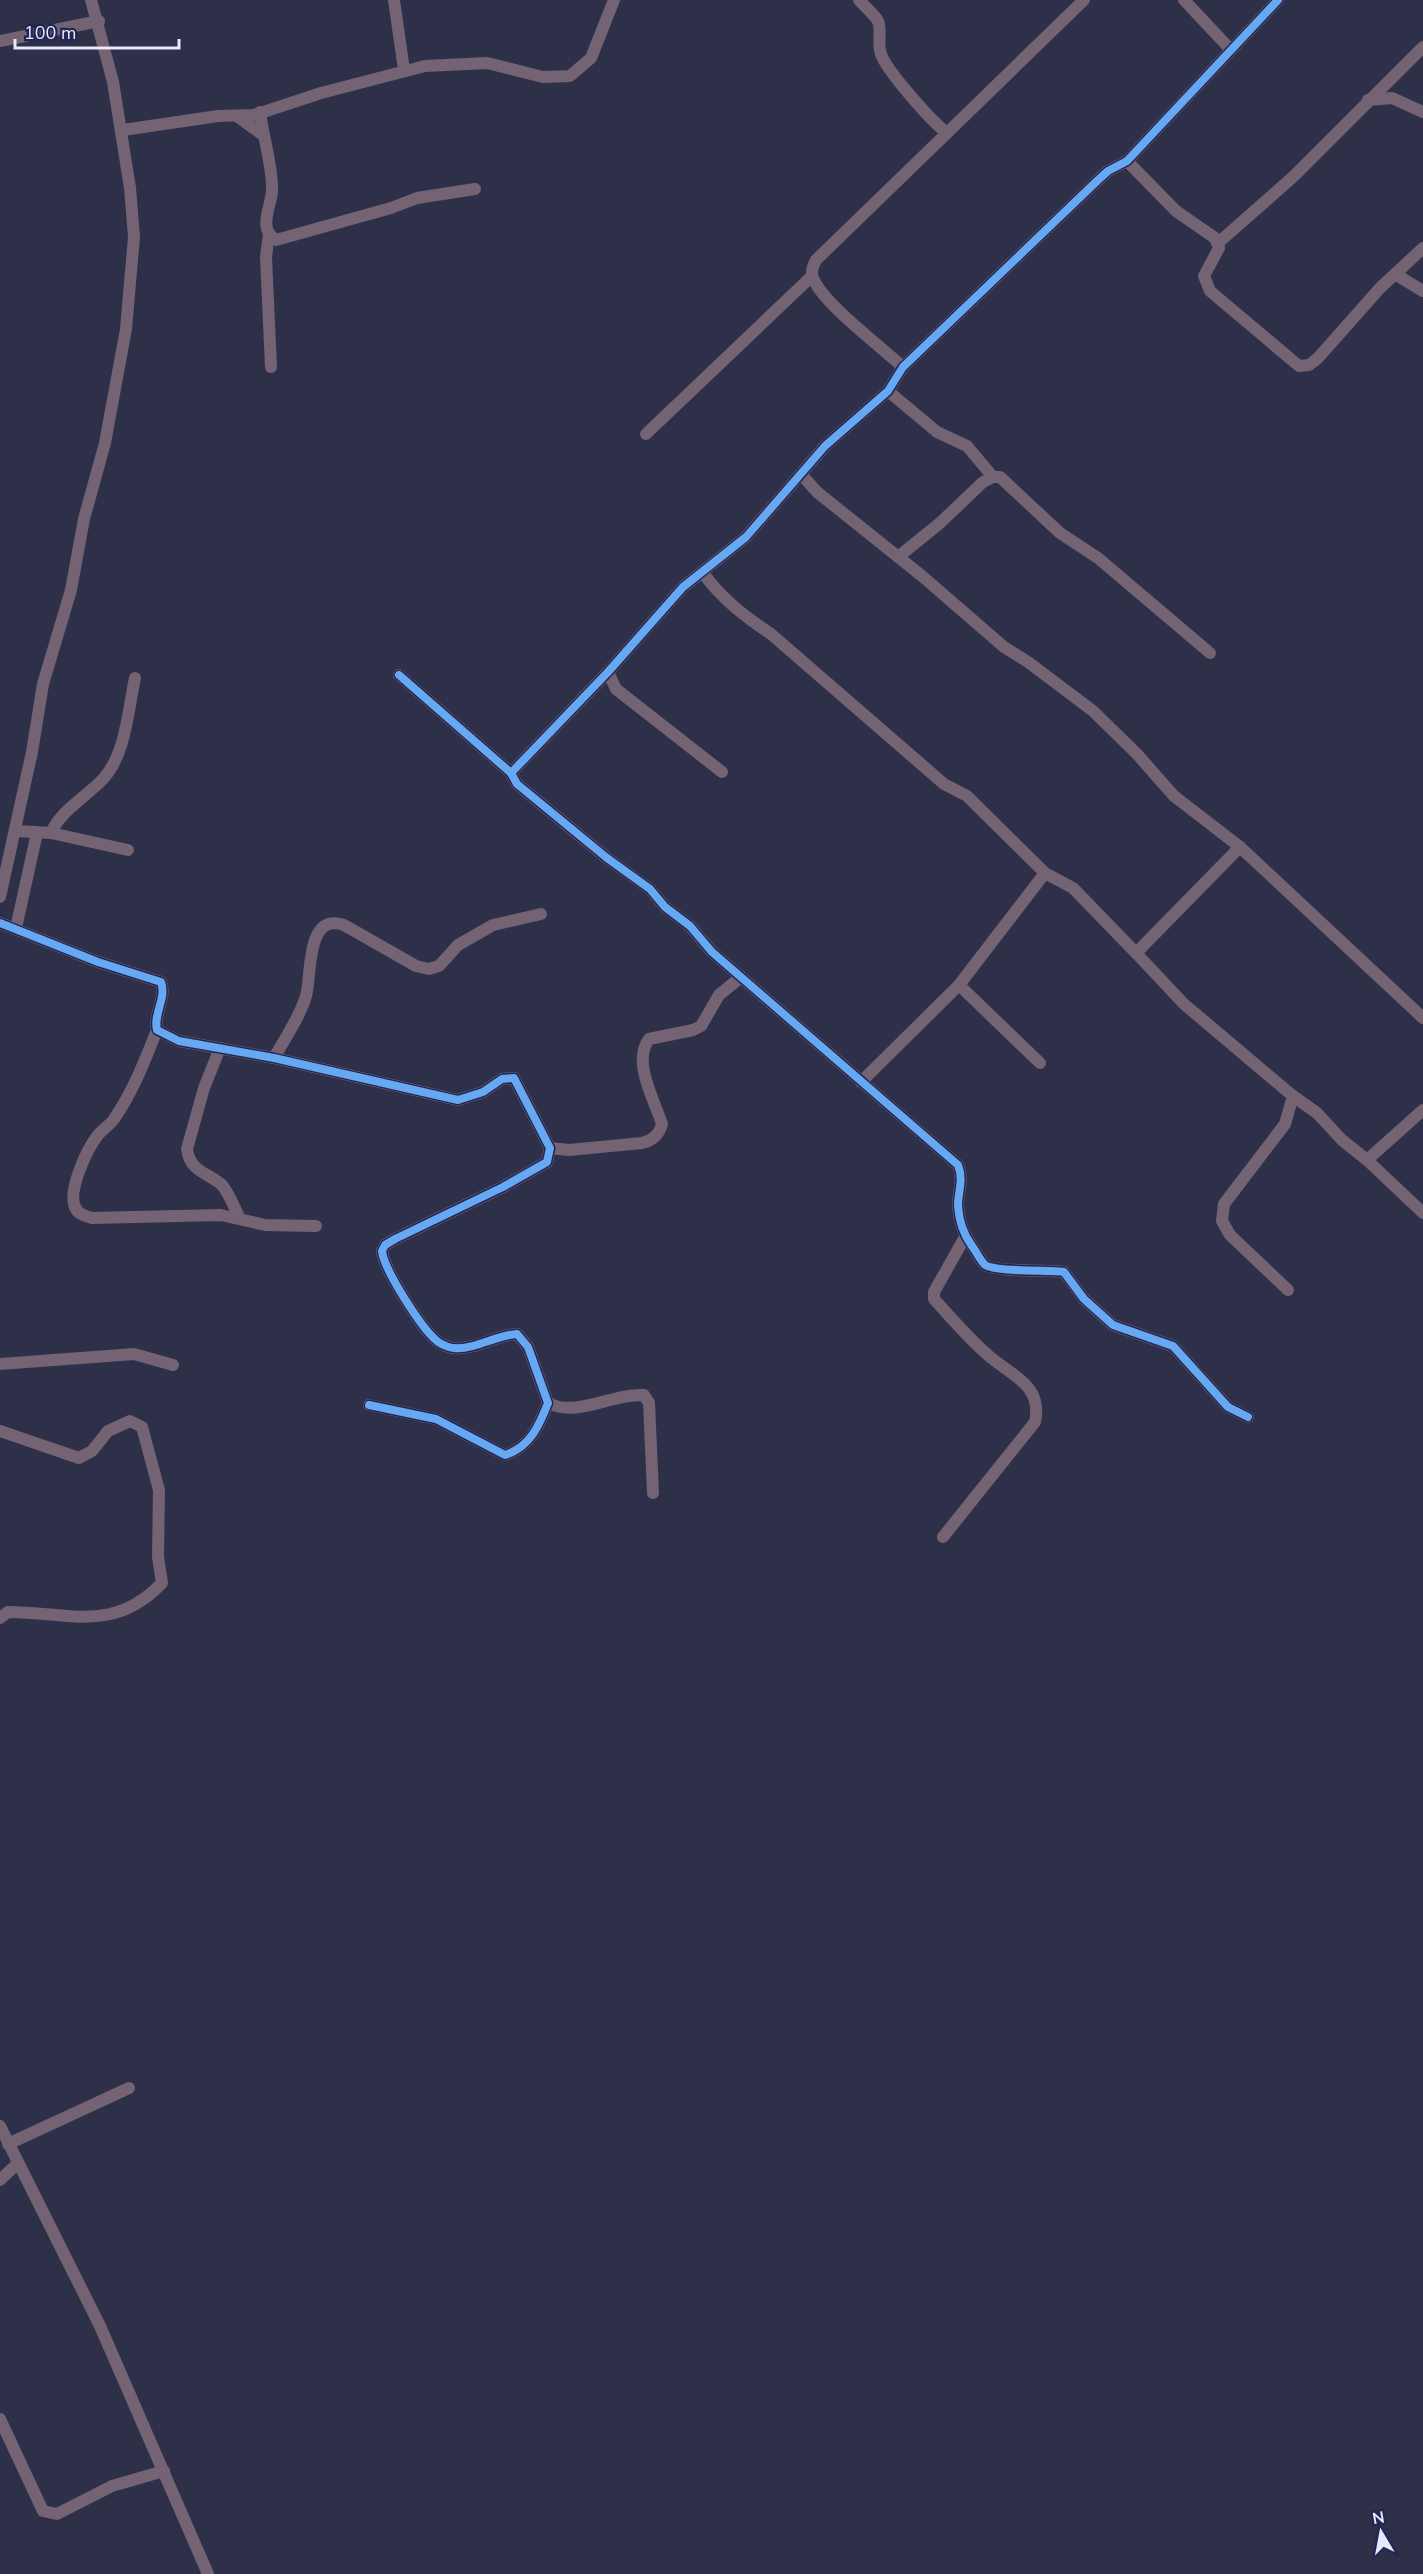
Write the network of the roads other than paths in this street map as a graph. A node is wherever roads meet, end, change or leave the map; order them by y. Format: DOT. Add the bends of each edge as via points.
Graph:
graph roads {
  1 [pos="92,0"];
  2 [pos="394,0"];
  3 [pos="614,0"];
  4 [pos="859,0"];
  5 [pos="1084,0"];
  6 [pos="1184,0"];
  7 [pos="1278,0"];
  8 [pos="99,21"];
  9 [pos="0,41"];
  10 [pos="1423,47"];
  11 [pos="1231,50"];
  12 [pos="404,70"];
  13 [pos="1368,100"];
  14 [pos="260,112"];
  15 [pos="1423,112"];
  16 [pos="238,117"];
  17 [pos="123,130"];
  18 [pos="946,132"];
  19 [pos="263,135"];
  20 [pos="1127,161"];
  21 [pos="475,189"];
  22 [pos="269,234"];
  23 [pos="1218,243"];
  24 [pos="1423,248"];
  25 [pos="1395,274"];
  26 [pos="812,276"];
  27 [pos="1423,291"];
  28 [pos="903,367"];
  29 [pos="271,368"];
  30 [pos="888,391"];
  31 [pos="646,434"];
  32 [pos="801,474"];
  33 [pos="993,477"];
  34 [pos="898,557"];
  35 [pos="704,573"];
  36 [pos="1210,652"];
  37 [pos="608,672"];
  38 [pos="399,675"];
  39 [pos="135,678"];
  40 [pos="722,772"];
  41 [pos="511,773"];
  42 [pos="15,831"];
  43 [pos="51,832"];
  44 [pos="37,833"];
  45 [pos="1240,847"];
  46 [pos="128,850"];
  47 [pos="1045,873"];
  48 [pos="0,897"];
  49 [pos="541,914"];
  50 [pos="0,923"];
  51 [pos="16,928"];
  52 [pos="1136,953"];
  53 [pos="741,977"];
  54 [pos="959,985"];
  55 [pos="1423,1018"];
  56 [pos="157,1030"];
  57 [pos="220,1048"];
  58 [pos="274,1058"];
  59 [pos="1040,1063"];
  60 [pos="861,1082"];
  61 [pos="1293,1096"];
  62 [pos="1423,1110"];
  63 [pos="550,1148"];
  64 [pos="1368,1160"];
  65 [pos="1423,1213"];
  66 [pos="240,1219"];
  67 [pos="316,1226"];
  68 [pos="965,1237"];
  69 [pos="1288,1290"];
  70 [pos="0,1364"];
  71 [pos="173,1365"];
  72 [pos="548,1403"];
  73 [pos="369,1405"];
  74 [pos="1248,1417"];
  75 [pos="0,1431"];
  76 [pos="653,1493"];
  77 [pos="943,1537"];
  78 [pos="0,1618"];
  79 [pos="129,2088"];
  80 [pos="0,2126"];
  81 [pos="8,2144"];
  82 [pos="17,2164"];
  83 [pos="0,2180"];
  84 [pos="0,2419"];
  85 [pos="164,2471"];
  86 [pos="208,2574"];
  1 -- 8 [label="street"];
  2 -- 12 [label="street"];
  3 -- 12 [label="street" via="591,58 570,75 543,77 487,63"];
  4 -- 18 [label="street" via="878,21 880,53 895,78 934,124"];
  5 -- 18 [label="street" via="1010,75"];
  6 -- 11 [label="street"];
  7 -- 11 [label="street"];
  8 -- 9 [label="street"];
  8 -- 17 [label="street"];
  10 -- 13 [label="street"];
  11 -- 20 [label="street"];
  12 -- 14 [label="street"];
  13 -- 15 [label="street" via="1392,98"];
  13 -- 23 [label="street" via="1294,176"];
  14 -- 16 [label="street"];
  14 -- 19 [label="street"];
  16 -- 17 [label="street" via="218,116"];
  16 -- 19 [label="street"];
  17 -- 42 [label="street" via="134,237 118,384 84,519 71,590 39,704"];
  18 -- 26 [label="street" via="816,260"];
  19 -- 22 [label="street" via="271,174 266,224"];
  20 -- 23 [label="street" via="1176,211"];
  20 -- 28 [label="street" via="1097,181"];
  21 -- 22 [label="street" via="417,198 282,240"];
  22 -- 29 [label="street" via="266,257"];
  23 -- 25 [label="street" via="1204,276 1210,291 1299,366 1318,358"];
  24 -- 25 [label="street"];
  25 -- 27 [label="street"];
  26 -- 28 [label="street" via="829,300"];
  26 -- 31 [label="street"];
  28 -- 30 [label="street"];
  30 -- 32 [label="street" via="825,446"];
  30 -- 33 [label="street" via="937,432 967,446"];
  32 -- 34 [label="street" via="817,492"];
  32 -- 35 [label="street" via="746,537"];
  33 -- 34 [label="street" via="982,482 940,524"];
  33 -- 36 [label="street" via="1000,477 1060,533 1098,558"];
  34 -- 45 [label="street" via="1004,648 1029,662 1093,711 1174,796"];
  35 -- 37 [label="street" via="683,587"];
  35 -- 47 [label="street" via="740,614 771,634 944,784 967,796"];
  37 -- 40 [label="street" via="616,688"];
  37 -- 41 [label="street"];
  38 -- 41 [label="street"];
  39 -- 43 [label="street" via="118,756 104,778 59,818"];
  41 -- 53 [label="street" via="517,784 650,889"];
  42 -- 44 [label="street"];
  42 -- 48 [label="street"];
  43 -- 44 [label="street"];
  43 -- 46 [label="street"];
  44 -- 51 [label="street"];
  45 -- 52 [label="street"];
  45 -- 55 [label="street"];
  47 -- 52 [label="street" via="1073,888"];
  47 -- 54 [label="street"];
  49 -- 58 [label="street" via="493,925 458,945 439,966 429,969 416,966 337,922 327,926 312,946 307,995"];
  50 -- 51 [label="street"];
  51 -- 56 [label="street" via="161,982"];
  52 -- 61 [label="street" via="1184,1004"];
  53 -- 60 [label="street"];
  53 -- 63 [label="street" via="719,995 701,1026 650,1039 644,1046 643,1068 662,1124 660,1133 642,1143"];
  54 -- 59 [label="street"];
  54 -- 60 [label="street"];
  56 -- 57 [label="street" via="179,1041"];
  56 -- 66 [label="street" via="114,1119 97,1136 79,1171 75,1207 92,1218 221,1215"];
  57 -- 58 [label="street"];
  57 -- 66 [label="street" via="204,1088 187,1149 188,1159 194,1168 223,1186"];
  58 -- 63 [label="street" via="458,1100 483,1092 502,1079 514,1078"];
  60 -- 68 [label="street" via="958,1165 962,1175 958,1205"];
  61 -- 64 [label="street"];
  61 -- 69 [label="street" via="1285,1124 1224,1204 1222,1221 1230,1236"];
  62 -- 64 [label="street"];
  63 -- 72 [label="street" via="547,1162 533,1172 395,1239 382,1251 390,1274 437,1341 454,1348 517,1334 528,1347"];
  64 -- 65 [label="street"];
  66 -- 67 [label="street" via="265,1225"];
  68 -- 74 [label="street" via="984,1264 996,1270 1064,1272 1084,1299 1113,1325 1173,1346 1228,1407"];
  68 -- 77 [label="street" via="934,1292 934,1299 989,1356 1022,1379 1031,1391 1036,1414 1035,1422"];
  70 -- 71 [label="street" via="134,1354"];
  72 -- 73 [label="street" via="521,1450 505,1455 436,1419"];
  72 -- 76 [label="street" via="574,1408 631,1394 644,1395 649,1403"];
  75 -- 78 [label="street" via="79,1458 92,1451 108,1431 130,1421 142,1426 159,1490 158,1557 162,1583 126,1610 104,1618 8,1612"];
  79 -- 81 [label="street"];
  80 -- 81 [label="street"];
  81 -- 82 [label="street"];
  82 -- 83 [label="street"];
  82 -- 85 [label="street" via="100,2326"];
  84 -- 85 [label="street" via="43,2511 57,2514 112,2486"];
  85 -- 86 [label="street"];
}
